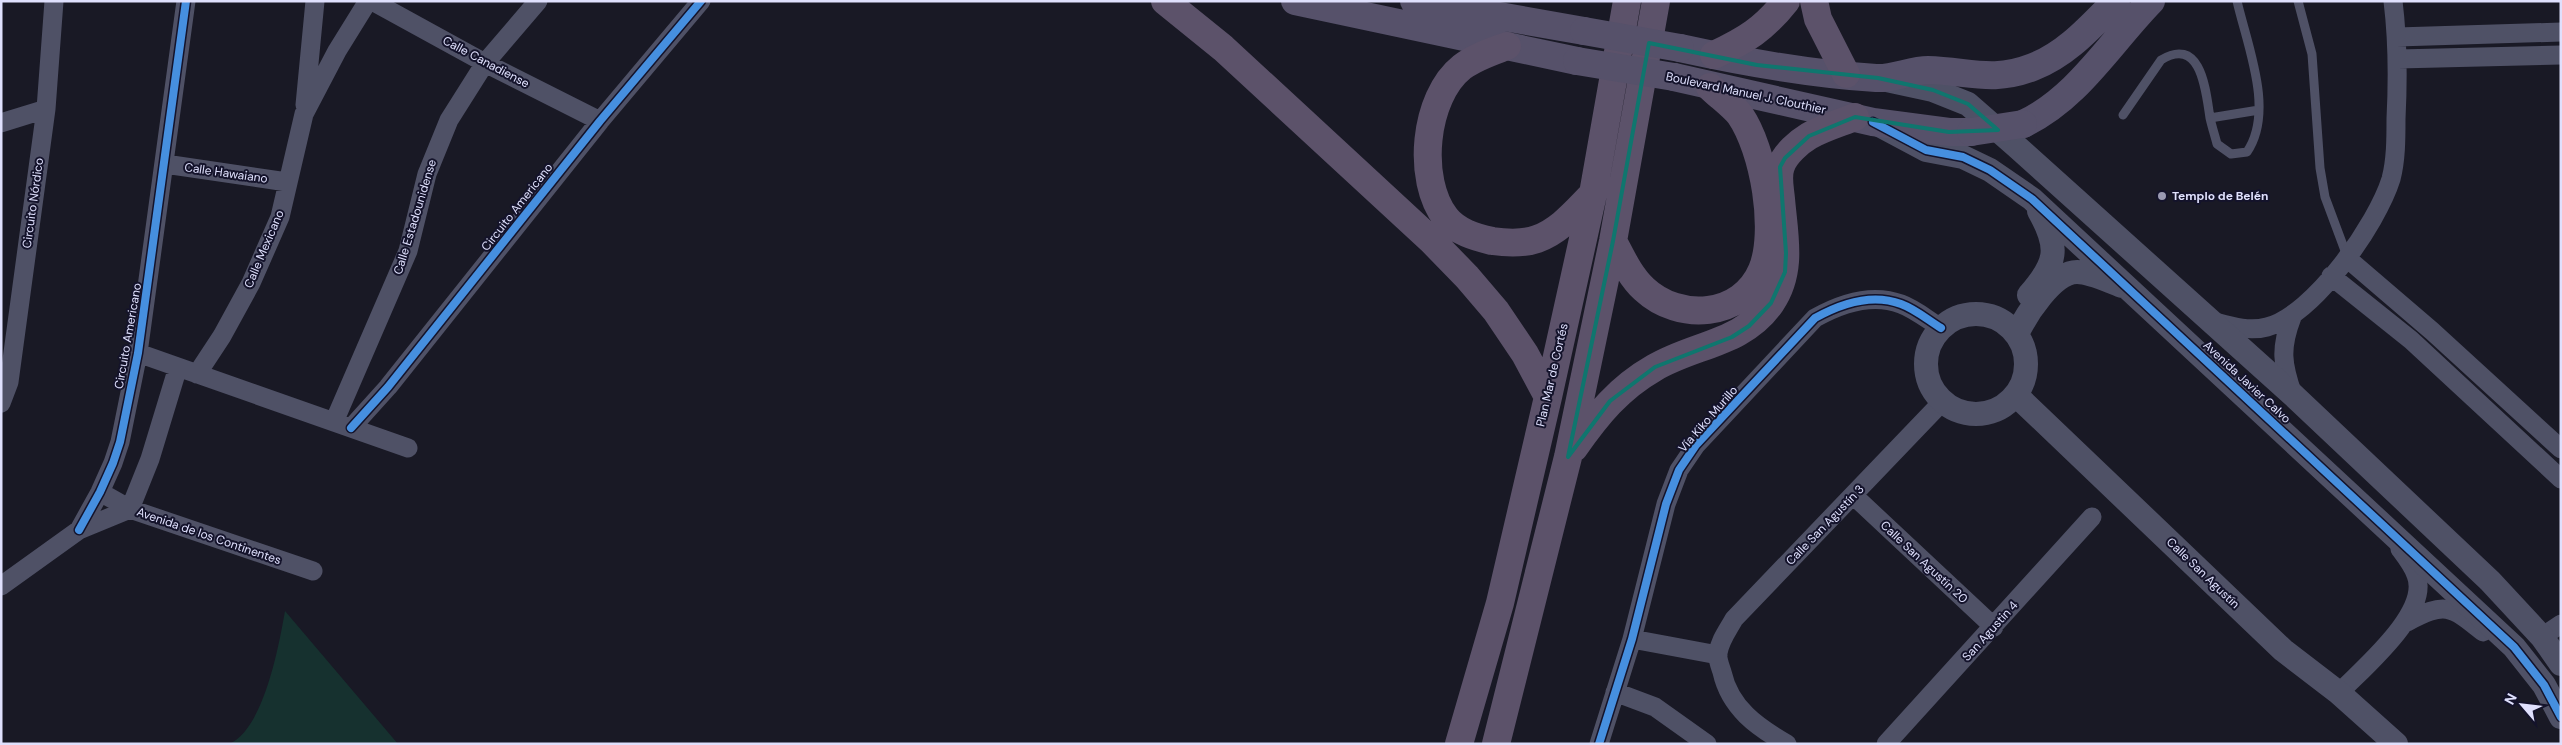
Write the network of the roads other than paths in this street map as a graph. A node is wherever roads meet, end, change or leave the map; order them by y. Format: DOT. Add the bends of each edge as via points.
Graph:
graph roads {
  1 [pos="54,1"];
  2 [pos="186,1"];
  3 [pos="315,1"];
  4 [pos="368,1"];
  5 [pos="372,1"];
  6 [pos="538,1"];
  7 [pos="701,1"];
  8 [pos="1165,1"];
  9 [pos="1295,1"];
  10 [pos="1414,1"];
  11 [pos="1627,1"];
  12 [pos="1656,1"];
  13 [pos="1786,1"];
  14 [pos="1814,1"];
  15 [pos="2116,1"];
  16 [pos="2151,1"];
  17 [pos="2237,1"];
  18 [pos="2298,1"];
  19 [pos="2393,1"];
  20 [pos="2561,32"];
  21 [pos="2397,37"];
  22 [pos="1507,46"];
  23 [pos="1714,55"];
  24 [pos="2561,55"];
  25 [pos="2398,59"];
  26 [pos="485,63"];
  27 [pos="1846,74"];
  28 [pos="1878,78"];
  29 [pos="1710,87"];
  30 [pos="46,109"];
  31 [pos="2259,110"];
  32 [pos="304,114"];
  33 [pos="2123,115"];
  34 [pos="2210,118"];
  35 [pos="1864,119"];
  36 [pos="600,121"];
  37 [pos="1,123"];
  38 [pos="165,164"];
  39 [pos="287,182"];
  40 [pos="1593,194"];
  41 [pos="2032,198"];
  42 [pos="1613,241"];
  43 [pos="2348,259"];
  44 [pos="2332,276"];
  45 [pos="2130,289"];
  46 [pos="2292,317"];
  47 [pos="2211,321"];
  48 [pos="1941,328"];
  49 [pos="2010,328"];
  50 [pos="138,353"];
  51 [pos="178,367"];
  52 [pos="197,374"];
  53 [pos="2016,395"];
  54 [pos="2293,395"];
  55 [pos="1548,397"];
  56 [pos="1943,401"];
  57 [pos="1,403"];
  58 [pos="343,425"];
  59 [pos="408,448"];
  60 [pos="2561,450"];
  61 [pos="1568,457"];
  62 [pos="2561,479"];
  63 [pos="100,492"];
  64 [pos="1854,496"];
  65 [pos="130,509"];
  66 [pos="2092,517"];
  67 [pos="78,530"];
  68 [pos="2390,531"];
  69 [pos="313,571"];
  70 [pos="1,586"];
  71 [pos="2407,622"];
  72 [pos="1994,627"];
  73 [pos="2552,630"];
  74 [pos="1632,639"];
  75 [pos="2514,647"];
  76 [pos="1718,655"];
  77 [pos="2561,664"];
  78 [pos="1615,692"];
  79 [pos="2339,693"];
  80 [pos="2561,717"];
  81 [pos="1459,744"];
  82 [pos="1496,744"];
  83 [pos="1599,744"];
  84 [pos="1707,744"];
  85 [pos="1786,744"];
  86 [pos="1886,744"];
  87 [pos="2396,744"];
  1 -- 30 [label="street, Circuito Nórdico"];
  2 -- 38 [label="street, Circuito Americano"];
  3 -- 32 [label="street, Calle Mexicano"];
  4 -- 32 [label="street, Calle Mexicano"];
  5 -- 26 [label="street, Calle Canadiense"];
  6 -- 26 [label="street, Calle Estadounidense"];
  7 -- 36 [label="street, Circuito Americano"];
  8 -- 55 [label="highway" via="1223,48 1467,277 1496,311 1525,354"];
  9 -- 22 [label="main road, Boulevard Manuel J. Clouthier"];
  10 -- 23 [label="main road, bridge"];
  11 -- 40 [label="highway, Plan Mar de Cortés"];
  12 -- 42 [label="highway"];
  13 -- 23 [label="highway" via="1770,22 1743,41"];
  14 -- 27 [label="highway" via="1818,20"];
  15 -- 28 [label="main road" via="2082,36 2060,53 2011,74 1988,77 1927,70"];
  16 -- 35 [label="main road, Boulevard Manuel J. Clouthier, bridge" via="2066,96 2044,114 2022,124 1949,132"];
  17 -- 31 [label="lane" via="2254,65"];
  18 -- 43 [label="lane" via="2312,54 2325,196"];
  19 -- 21 [label="street"];
  20 -- 21 [label="street"];
  21 -- 25 [label="street"];
  22 -- 29 [label="main road, Boulevard Manuel J. Clouthier, bridge" via="1674,77"];
  22 -- 40 [label="highway" via="1461,68 1444,88 1434,110 1429,142 1429,175 1437,204 1446,219 1459,230 1477,238 1507,244 1537,239 1551,232 1564,224"];
  23 -- 27 [label="main road" via="1757,65"];
  24 -- 25 [label="street"];
  25 -- 43 [label="street" via="2391,179 2377,212"];
  26 -- 36 [label="street, Calle Canadiense"];
  26 -- 58 [label="street, Calle Estadounidense" via="449,120 427,174 408,251"];
  27 -- 28 [label="main road"];
  28 -- 47 [label="street, Avenida Javier Calvo" via="1933,90 1968,104"];
  29 -- 35 [label="main road, Boulevard Manuel J. Clouthier"];
  29 -- 42 [label="highway" via="1740,115 1759,161 1765,187 1766,257 1754,283 1740,298 1724,306 1709,311 1684,311 1662,303 1643,289"];
  30 -- 37 [label="street"];
  30 -- 57 [label="street, Circuito Nórdico" via="9,382"];
  31 -- 34 [label="lane"];
  31 -- 34 [label="lane" via="2254,142 2247,152 2240,154 2231,154 2217,144"];
  32 -- 39 [label="street, Calle Mexicano"];
  33 -- 34 [label="lane" via="2161,60 2181,54 2190,58 2204,79"];
  35 -- 41 [label="street, Avenida Javier Calvo" via="1926,150 1962,157 1990,170"];
  35 -- 61 [label="highway" via="1809,136 1784,158 1779,180 1785,272 1765,310 1732,337 1655,367 1628,385 1596,416"];
  36 -- 58 [label="street, Circuito Americano" via="388,387"];
  38 -- 39 [label="street, Calle Hawaiano"];
  38 -- 50 [label="street, Circuito Americano"];
  39 -- 52 [label="street, Calle Mexicano" via="280,217 251,282"];
  40 -- 55 [label="highway, Plan Mar de Cortés"];
  41 -- 45 [label="street, Avenida Javier Calvo"];
  41 -- 49 [label="street" via="2054,242 2051,261"];
  42 -- 61 [label="highway"];
  43 -- 44 [label="street"];
  43 -- 60 [label="street"];
  44 -- 46 [label="street"];
  44 -- 62 [label="street" via="2411,340"];
  45 -- 49 [label="street" via="2084,273 2069,274 2051,286 2024,319"];
  45 -- 68 [label="street, Avenida Javier Calvo"];
  46 -- 47 [label="street" via="2254,329"];
  46 -- 54 [label="street" via="2283,352 2284,371"];
  47 -- 54 [label="street, Avenida Javier Calvo"];
  48 -- 49 [label="street" via="1952,320 1978,313 1992,316"];
  48 -- 56 [label="street" via="1927,357 1927,373 1933,389"];
  48 -- 74 [label="street, Vía Kiko Murillo" via="1901,303 1885,301 1858,300 1816,318 1696,445 1679,470 1666,504"];
  49 -- 53 [label="street" via="2024,348 2026,364 2024,380"];
  50 -- 51 [label="street, Circuito Americano"];
  50 -- 63 [label="street, Circuito Americano" via="120,442"];
  51 -- 52 [label="street, Circuito Americano"];
  51 -- 65 [label="street" via="141,485"];
  52 -- 58 [label="street, Circuito Americano"];
  53 -- 56 [label="street" via="2004,406 1973,414 1957,410"];
  53 -- 79 [label="street, Calle San Agustín" via="2284,650"];
  54 -- 73 [label="street, Avenida Javier Calvo" via="2490,581"];
  55 -- 81 [label="highway, Plan Mar de Cortés" via="1500,603"];
  56 -- 64 [label="street, Calle San Agustín 3"];
  58 -- 59 [label="street, Circuito Americano"];
  61 -- 82 [label="highway"];
  63 -- 65 [label="street"];
  63 -- 67 [label="street, Avenida de los Continentes"];
  64 -- 72 [label="street, Calle San Agustín 20"];
  64 -- 76 [label="street, Calle San Agustín 3" via="1734,619"];
  65 -- 67 [label="street, Avenida de los Continentes"];
  65 -- 69 [label="street, Avenida de los Continentes"];
  66 -- 72 [label="street, San Agustin 4"];
  67 -- 70 [label="street, Avenida de los Continentes"];
  68 -- 71 [label="street" via="2417,576 2418,600"];
  68 -- 75 [label="street, Avenida Javier Calvo"];
  71 -- 75 [label="street" via="2432,609 2456,611 2488,636"];
  71 -- 79 [label="street"];
  72 -- 86 [label="street, San Agustin 4"];
  73 -- 77 [label="street, Avenida Javier Calvo"];
  74 -- 76 [label="street"];
  74 -- 78 [label="street, Vía Kiko Murillo"];
  75 -- 80 [label="street, Avenida Javier Calvo" via="2544,685"];
  76 -- 85 [label="street" via="1724,683 1735,705 1760,728"];
  78 -- 83 [label="street, Vía Kiko Murillo"];
  78 -- 84 [label="street" via="1655,707"];
  79 -- 87 [label="street, Calle San Agustín"];
}
